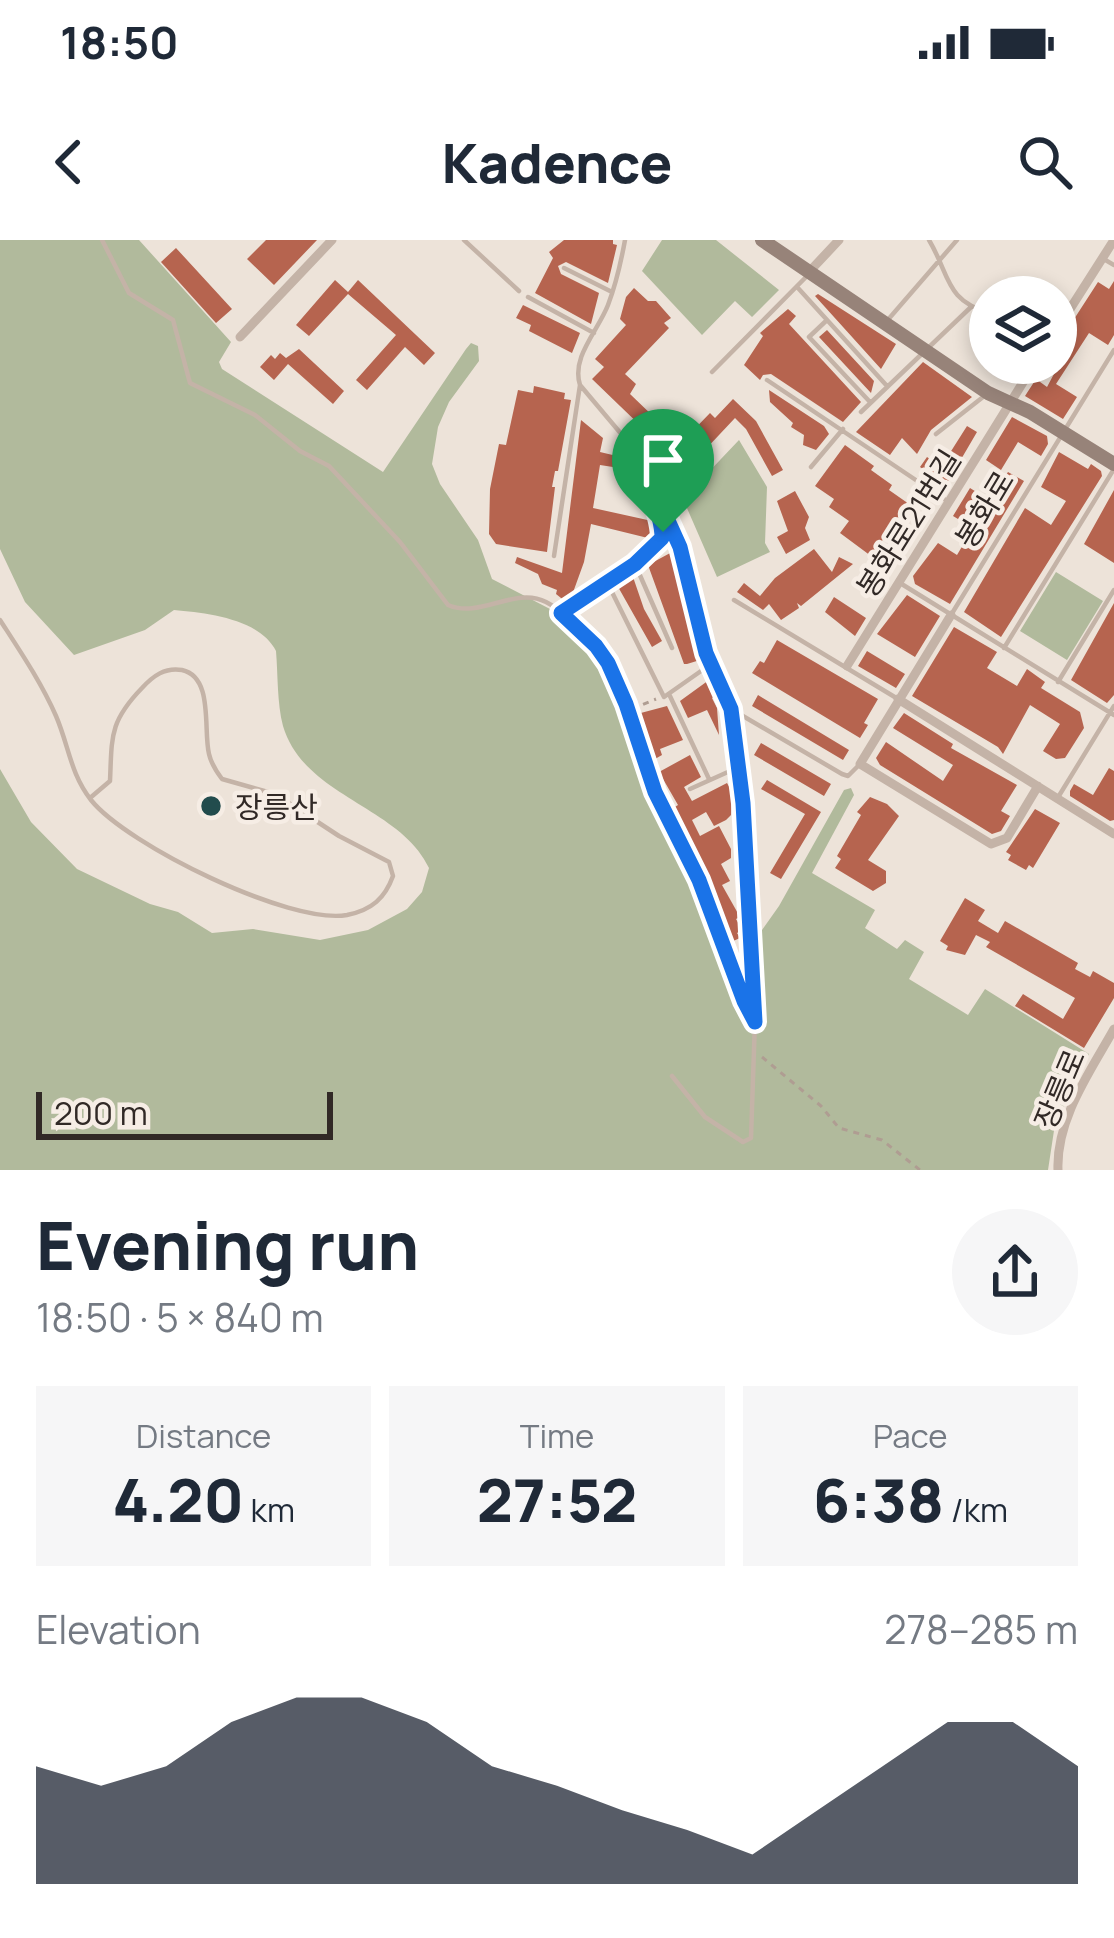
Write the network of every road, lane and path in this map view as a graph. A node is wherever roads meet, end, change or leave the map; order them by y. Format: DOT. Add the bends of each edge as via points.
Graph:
graph roads {
  1 [pos="102,240"];
  2 [pos="332,240"];
  3 [pos="464,240"];
  4 [pos="625,240"];
  5 [pos="762,240"];
  6 [pos="839,240"];
  7 [pos="929,240"];
  8 [pos="956,240"];
  9 [pos="1114,240"];
  10 [pos="1102,258"];
  11 [pos="939,261"];
  12 [pos="1114,265"];
  13 [pos="564,268"];
  14 [pos="809,272"];
  15 [pos="796,286"];
  16 [pos="519,291"];
  17 [pos="612,292"];
  18 [pos="528,298"];
  19 [pos="1077,298"];
  20 [pos="969,306"];
  21 [pos="969,308"];
  22 [pos="827,320"];
  23 [pos="886,322"];
  24 [pos="594,333"];
  25 [pos="240,337"];
  26 [pos="927,349"];
  27 [pos="1114,350"];
  28 [pos="712,372"];
  29 [pos="766,380"];
  30 [pos="1022,384"];
  31 [pos="580,385"];
  32 [pos="887,386"];
  33 [pos="988,393"];
  34 [pos="869,402"];
  35 [pos="1010,403"];
  36 [pos="861,412"];
  37 [pos="843,429"];
  38 [pos="1062,433"];
  39 [pos="936,434"];
  40 [pos="642,463"];
  41 [pos="1114,466"];
  42 [pos="811,467"];
  43 [pos="950,503"];
  44 [pos="554,556"];
  45 [pos="635,564"];
  46 [pos="607,582"];
  47 [pos="900,583"];
  48 [pos="1114,590"];
  49 [pos="734,600"];
  50 [pos="561,613"];
  51 [pos="951,614"];
  52 [pos="0,620"];
  53 [pos="672,648"];
  54 [pos="1004,648"];
  55 [pos="710,664"];
  56 [pos="847,667"];
  57 [pos="1058,682"];
  58 [pos="667,695"];
  59 [pos="898,699"];
  60 [pos="731,709"];
  61 [pos="628,710"];
  62 [pos="1113,712"];
  63 [pos="860,764"];
  64 [pos="739,767"];
  65 [pos="709,779"];
  66 [pos="1037,786"];
  67 [pos="690,789"];
  68 [pos="90,798"];
  69 [pos="1057,799"];
  70 [pos="1114,834"];
  71 [pos="755,1022"];
  72 [pos="1114,1029"];
  73 [pos="756,1052"];
  74 [pos="672,1076"];
  75 [pos="920,1170"];
  76 [pos="1058,1170"];
  1 -- 50 [label="lane" via="129,292 173,320 190,383 255,415 328,466 448,605 535,598"];
  2 -- 25 [label="street"];
  3 -- 16 [label="lane"];
  4 -- 17 [label="lane"];
  5 -- 14 [label="street"];
  6 -- 14 [label="street"];
  7 -- 11 [label="lane"];
  8 -- 11 [label="lane"];
  9 -- 10 [label="street"];
  10 -- 12 [label="lane"];
  10 -- 19 [label="street"];
  11 -- 20 [label="lane"];
  11 -- 23 [label="lane"];
  13 -- 17 [label="lane"];
  14 -- 15 [label="lane"];
  14 -- 23 [label="street"];
  15 -- 22 [label="lane"];
  15 -- 28 [label="lane"];
  17 -- 24 [label="lane"];
  18 -- 24 [label="lane"];
  21 -- 26 [label="lane"];
  22 -- 32 [label="lane"];
  22 -- 34 [label="lane" via="809,337"];
  23 -- 26 [label="street"];
  24 -- 31 [label="lane" via="578,368"];
  26 -- 32 [label="lane"];
  26 -- 33 [label="street"];
  27 -- 38 [label="lane, 봉화로"];
  29 -- 37 [label="lane"];
  30 -- 35 [label="street, 봉화로21번길"];
  31 -- 40 [label="lane"];
  31 -- 44 [label="lane"];
  32 -- 34 [label="lane"];
  33 -- 35 [label="street"];
  33 -- 39 [label="lane"];
  34 -- 36 [label="lane"];
  35 -- 38 [label="street"];
  35 -- 43 [label="street, 봉화로21번길"];
  37 -- 42 [label="lane"];
  37 -- 43 [label="lane"];
  38 -- 41 [label="street"];
  38 -- 51 [label="lane, 봉화로"];
  40 -- 45 [label="lane" via="663,532"];
  40 -- 55 [label="lane" via="680,547"];
  41 -- 54 [label="lane"];
  43 -- 47 [label="street, 봉화로21번길"];
  45 -- 46 [label="lane"];
  45 -- 53 [label="lane"];
  46 -- 50 [label="lane"];
  46 -- 58 [label="lane"];
  47 -- 51 [label="lane"];
  47 -- 56 [label="street, 봉화로21번길"];
  48 -- 57 [label="lane"];
  49 -- 56 [label="lane"];
  50 -- 61 [label="lane" via="602,654"];
  51 -- 54 [label="lane"];
  51 -- 59 [label="street"];
  52 -- 68 [label="lane" via="48,698 69,765"];
  54 -- 57 [label="lane"];
  55 -- 58 [label="lane"];
  55 -- 60 [label="lane"];
  56 -- 59 [label="lane"];
  57 -- 62 [label="lane"];
  58 -- 61 [label="path"];
  58 -- 65 [label="lane"];
  59 -- 63 [label="street"];
  59 -- 66 [label="street"];
  60 -- 63 [label="lane" via="842,774"];
  60 -- 64 [label="lane"];
  61 -- 71 [label="lane"];
  62 -- 69 [label="lane"];
  63 -- 66 [label="street" via="991,844 1006,838"];
  64 -- 65 [label="lane"];
  64 -- 71 [label="lane"];
  65 -- 67 [label="lane"];
  66 -- 69 [label="street"];
  68 -- 68 [label="lane" via="141,842 274,902 352,914 380,900 393,875 389,862 275,794 222,778 208,748 201,687 184,670 152,677 125,706 111,736 110,781"];
  69 -- 70 [label="street"];
  71 -- 73 [label="lane"];
  72 -- 76 [label="street, 장릉로" via="1070,1110"];
  73 -- 74 [label="lane" via="747,1142 705,1117"];
  73 -- 75 [label="path" via="838,1128 882,1140"];
}
